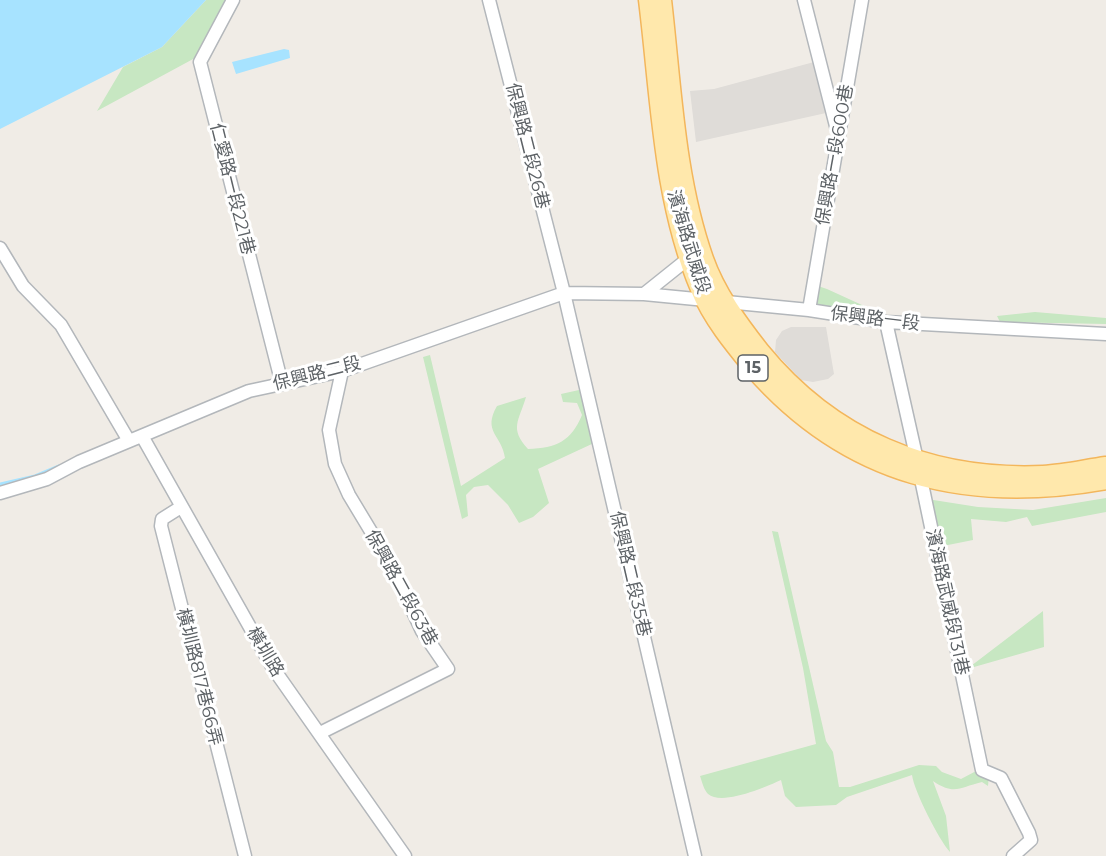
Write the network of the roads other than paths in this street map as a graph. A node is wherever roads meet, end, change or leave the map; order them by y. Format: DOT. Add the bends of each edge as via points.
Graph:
graph roads {
  1 [pos="233,0"];
  2 [pos="489,0"];
  3 [pos="648,0"];
  4 [pos="662,0"];
  5 [pos="804,0"];
  6 [pos="862,0"];
  7 [pos="838,135"];
  8 [pos="0,248"];
  9 [pos="689,258"];
  10 [pos="564,293"];
  11 [pos="644,294"];
  12 [pos="715,302"];
  13 [pos="809,310"];
  14 [pos="886,322"];
  15 [pos="1106,334"];
  16 [pos="342,370"];
  17 [pos="282,384"];
  18 [pos="136,439"];
  19 [pos="1106,466"];
  20 [pos="919,468"];
  21 [pos="1106,480"];
  22 [pos="0,493"];
  23 [pos="181,507"];
  24 [pos="320,733"];
  25 [pos="245,856"];
  26 [pos="405,856"];
  27 [pos="695,856"];
  28 [pos="1013,856"];
  1 -- 17 [label="street, 仁愛路一段221巷" via="200,62"];
  2 -- 10 [label="street, 保興路二段26巷"];
  3 -- 9 [label="main road, 濱海路武威段 / 15" via="671,190"];
  4 -- 12 [label="main road, 濱海路武威段 / 15" via="687,192"];
  5 -- 7 [label="street"];
  6 -- 7 [label="street, 保興路一段600巷"];
  7 -- 13 [label="street, 保興路一段600巷"];
  8 -- 18 [label="street, 橫圳路" via="23,286 62,325"];
  9 -- 11 [label="street"];
  9 -- 12 [label="main road, 濱海路武威段 / 15"];
  10 -- 11 [label="street, 保興路二段"];
  10 -- 16 [label="street, 保興路二段"];
  10 -- 27 [label="street, 保興路二段35巷"];
  11 -- 12 [label="street, 保興路一段"];
  12 -- 13 [label="street, 保興路一段"];
  12 -- 20 [label="main road, 濱海路武威段 / 15" via="803,398 854,433"];
  13 -- 14 [label="street, 保興路一段"];
  14 -- 15 [label="street, 保興路一段"];
  14 -- 20 [label="street, 濱海路武威段131巷"];
  16 -- 17 [label="street, 保興路二段"];
  16 -- 24 [label="street, 保興路二段63巷" via="329,430 335,464 393,568 422,631 448,669"];
  17 -- 18 [label="street, 保興路二段" via="221,401"];
  18 -- 22 [label="street, 保興路二段" via="37,483"];
  18 -- 23 [label="street, 橫圳路"];
  19 -- 20 [label="main road, 濱海路武威段 / 15" via="1044,475"];
  20 -- 21 [label="main road, 濱海路武威段 / 15" via="1000,490 1056,489"];
  20 -- 28 [label="street, 濱海路武威段131巷" via="982,770 1001,778 1031,840"];
  23 -- 24 [label="street, 橫圳路" via="273,668"];
  23 -- 25 [label="street, 橫圳路817巷66弄" via="162,519 161,526"];
  24 -- 26 [label="street, 橫圳路"];
}
